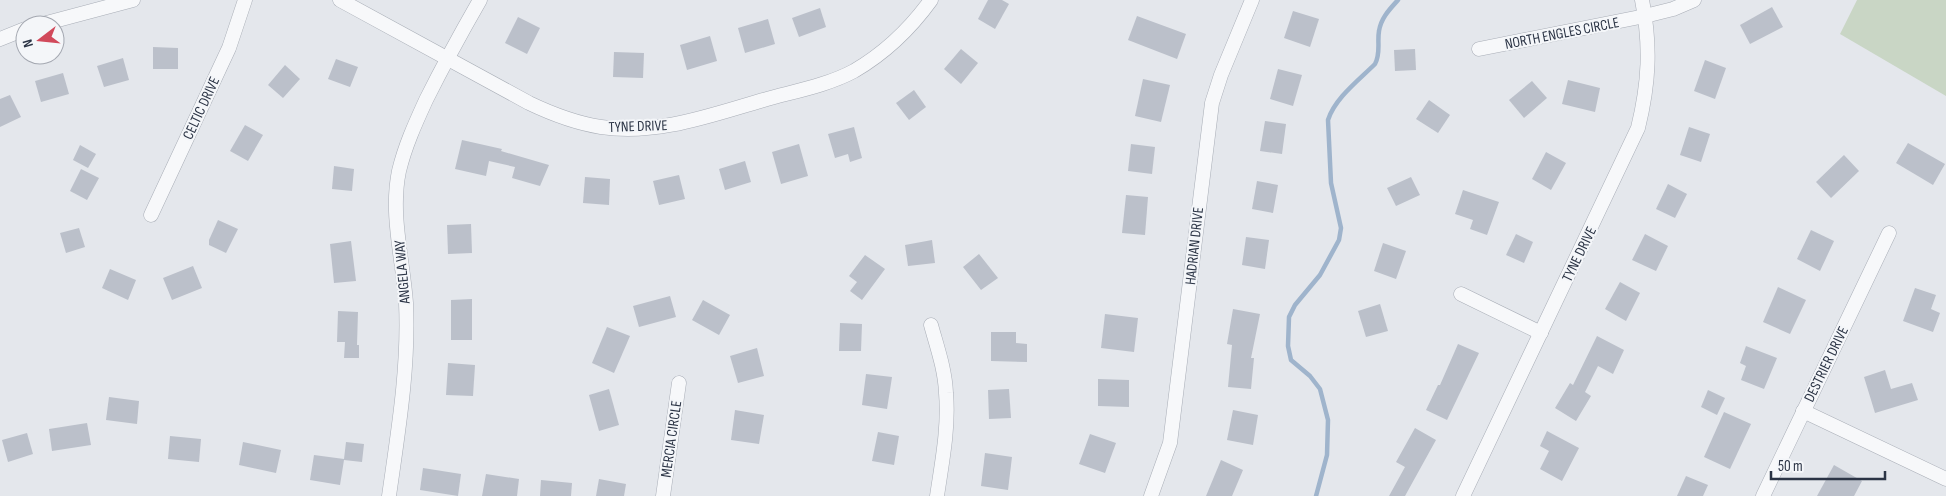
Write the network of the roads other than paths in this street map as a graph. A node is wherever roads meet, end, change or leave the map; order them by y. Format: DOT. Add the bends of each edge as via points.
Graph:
graph roads {
  1 [pos="133,0"];
  2 [pos="246,0"];
  3 [pos="340,0"];
  4 [pos="480,0"];
  5 [pos="931,0"];
  6 [pos="1252,0"];
  7 [pos="1642,0"];
  8 [pos="1694,0"];
  9 [pos="1646,16"];
  10 [pos="65,18"];
  11 [pos="15,34"];
  12 [pos="0,39"];
  13 [pos="1479,49"];
  14 [pos="446,58"];
  15 [pos="151,215"];
  16 [pos="1889,232"];
  17 [pos="1462,294"];
  18 [pos="931,325"];
  19 [pos="1541,333"];
  20 [pos="679,383"];
  21 [pos="1803,411"];
  22 [pos="1946,480"];
  23 [pos="389,496"];
  24 [pos="663,496"];
  25 [pos="937,496"];
  26 [pos="1151,496"];
  27 [pos="1463,496"];
  28 [pos="1763,496"];
  1 -- 10 [label="street"];
  2 -- 15 [label="street, CELTIC DRIVE" via="229,48"];
  3 -- 14 [label="street, TYNE DRIVE"];
  4 -- 14 [label="street, ANGELA WAY"];
  5 -- 14 [label="street, TYNE DRIVE" via="894,42 852,72 794,92 653,128 602,127 577,122 529,103"];
  6 -- 26 [label="street, HADRIAN DRIVE" via="1212,103 1170,443"];
  7 -- 9 [label="street, TYNE DRIVE"];
  8 -- 9 [label="street, NORTH ENGLES CIRCLE"];
  9 -- 13 [label="street, NORTH ENGLES CIRCLE"];
  9 -- 19 [label="street, TYNE DRIVE" via="1648,73 1638,128"];
  11 -- 12 [label="street"];
  14 -- 23 [label="street, ANGELA WAY" via="406,144 399,173 397,212 406,302 406,344"];
  16 -- 21 [label="street, DESTRIER DRIVE"];
  17 -- 19 [label="street"];
  18 -- 25 [label="street" via="944,374 947,412"];
  19 -- 27 [label="street, TYNE DRIVE"];
  20 -- 24 [label="street, MERCIA CIRCLE"];
  21 -- 22 [label="street"];
  21 -- 28 [label="street, DESTRIER DRIVE"];
}
